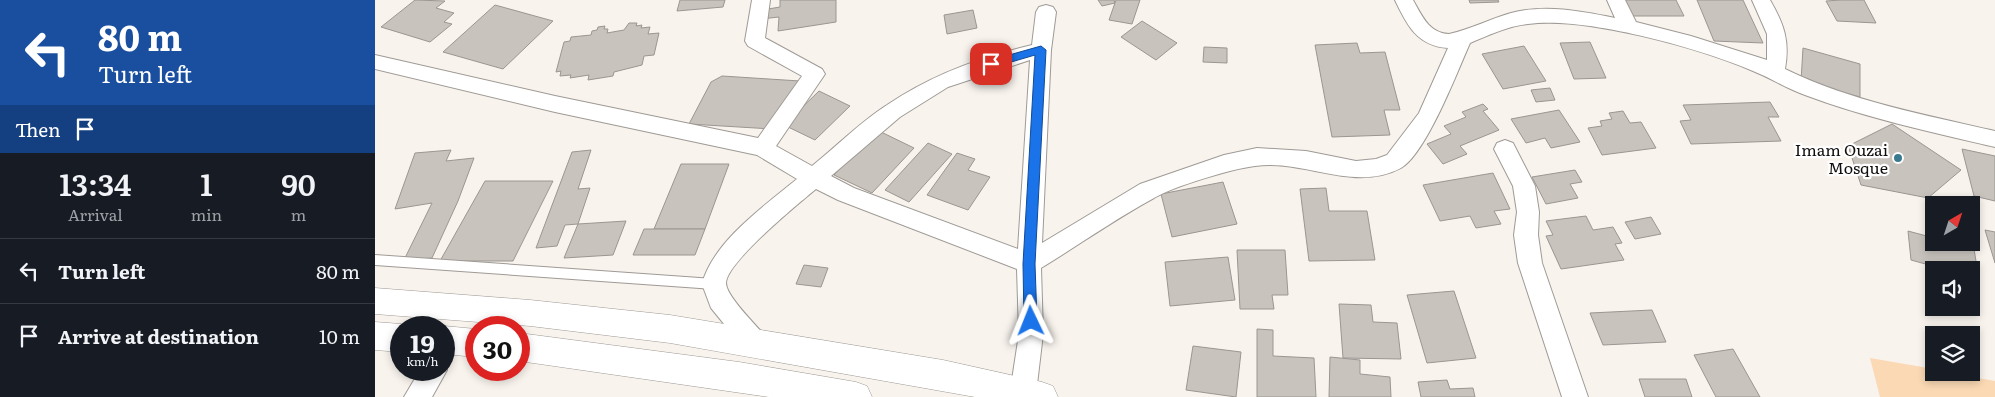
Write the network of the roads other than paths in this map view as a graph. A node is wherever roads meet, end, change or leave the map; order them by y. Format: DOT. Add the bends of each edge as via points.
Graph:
graph roads {
  1 [pos="761,0"];
  2 [pos="1404,0"];
  3 [pos="1616,0"];
  4 [pos="1761,0"];
  5 [pos="1046,12"];
  6 [pos="1629,27"];
  7 [pos="1462,39"];
  8 [pos="1041,50"];
  9 [pos="375,62"];
  10 [pos="1775,71"];
  11 [pos="1995,139"];
  12 [pos="763,148"];
  13 [pos="1505,150"];
  14 [pos="813,178"];
  15 [pos="375,260"];
  16 [pos="1029,264"];
  17 [pos="714,284"];
  18 [pos="375,301"];
  19 [pos="375,336"];
  20 [pos="390,337"];
  21 [pos="756,344"];
  22 [pos="530,348"];
  23 [pos="427,381"];
  24 [pos="1032,395"];
  25 [pos="417,397"];
  26 [pos="856,397"];
  27 [pos="1575,397"];
  1 -- 12 [label="street" via="755,41 815,74"];
  2 -- 7 [label="street" via="1425,36 1435,40"];
  3 -- 6 [label="street"];
  4 -- 10 [label="street" via="1780,41"];
  5 -- 8 [label="street"];
  6 -- 7 [label="street" via="1581,19 1528,16"];
  6 -- 10 [label="street"];
  7 -- 16 [label="street" via="1428,116 1395,160 1377,168 1356,170 1306,160 1257,157 1224,164 1148,190"];
  8 -- 14 [label="street" via="941,82 893,111"];
  8 -- 16 [label="street"];
  9 -- 12 [label="street"];
  10 -- 11 [label="street" via="1826,94"];
  12 -- 14 [label="street"];
  13 -- 27 [label="street" via="1524,186 1531,263"];
  14 -- 16 [label="street"];
  14 -- 17 [label="street" via="741,242 717,272"];
  15 -- 17 [label="lane"];
  16 -- 24 [label="street"];
  17 -- 21 [label="street" via="720,300"];
  18 -- 21 [label="main road" via="558,316 670,329"];
  19 -- 20 [label="main road"];
  21 -- 24 [label="main road" via="943,375"];
  22 -- 26 [label="main road" via="739,377"];
  23 -- 25 [label="street"];
}
